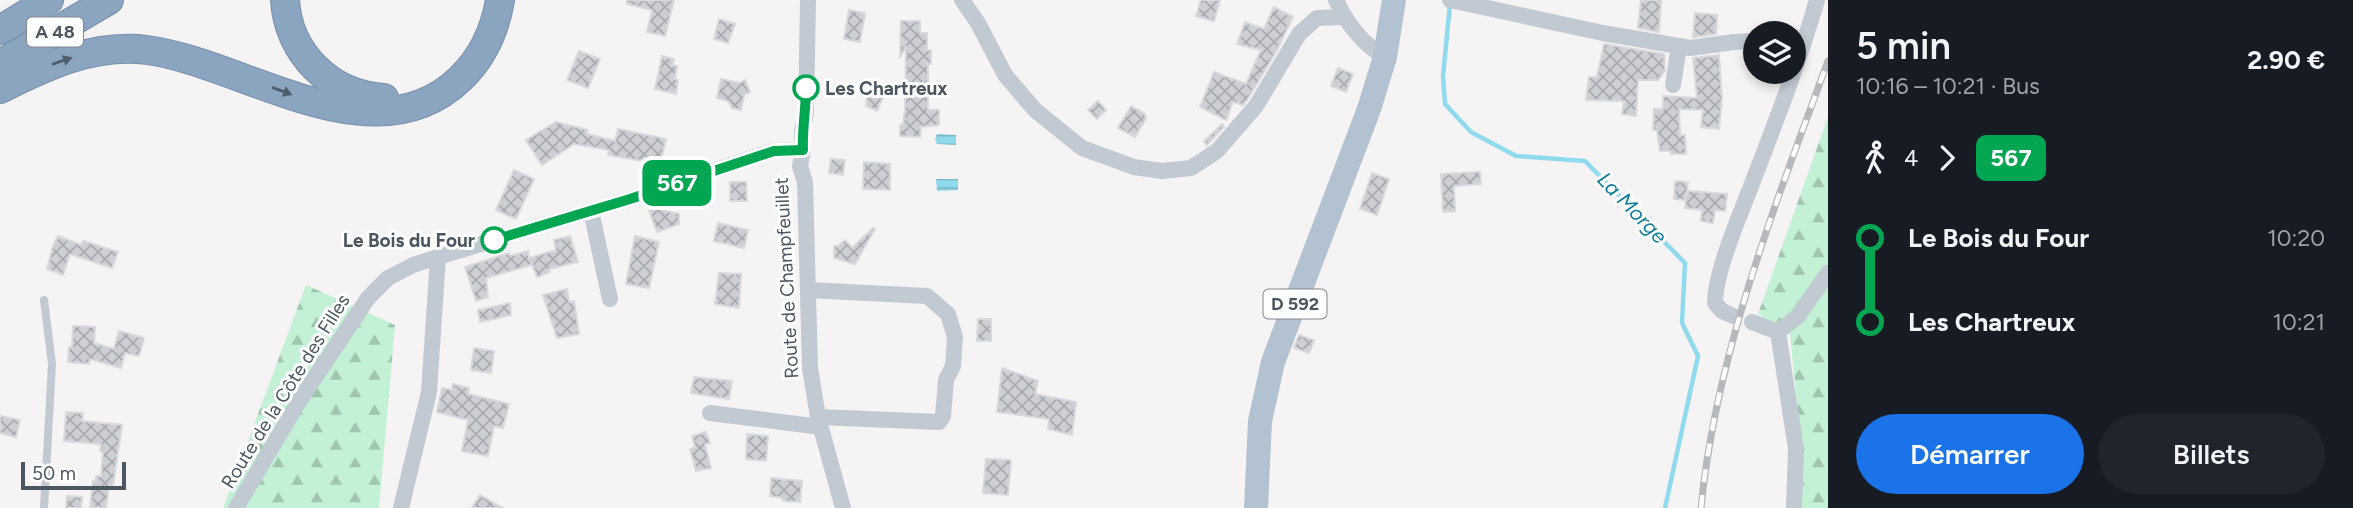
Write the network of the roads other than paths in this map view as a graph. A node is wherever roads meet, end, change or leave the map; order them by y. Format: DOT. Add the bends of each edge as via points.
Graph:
graph roads {
  1 [pos="50,0"];
  2 [pos="109,0"];
  3 [pos="285,0"];
  4 [pos="490,0"];
  5 [pos="500,0"];
  6 [pos="808,0"];
  7 [pos="962,0"];
  8 [pos="1336,0"];
  9 [pos="1394,0"];
  10 [pos="1816,0"];
  11 [pos="1455,1"];
  12 [pos="1344,17"];
  13 [pos="1806,24"];
  14 [pos="0,30"];
  15 [pos="1743,42"];
  16 [pos="1679,47"];
  17 [pos="1385,57"];
  18 [pos="0,64"];
  19 [pos="1784,84"];
  20 [pos="1673,85"];
  21 [pos="0,89"];
  22 [pos="803,150"];
  23 [pos="591,211"];
  24 [pos="438,257"];
  25 [pos="1828,273"];
  26 [pos="808,290"];
  27 [pos="610,299"];
  28 [pos="44,300"];
  29 [pos="1733,316"];
  30 [pos="1752,322"];
  31 [pos="1778,332"];
  32 [pos="710,413"];
  33 [pos="820,422"];
  34 [pos="44,508"];
  35 [pos="236,508"];
  36 [pos="401,508"];
  37 [pos="843,508"];
  38 [pos="1256,508"];
  39 [pos="1794,508"];
  1 -- 14 [label="highway, A 48"];
  2 -- 18 [label="highway, A 48"];
  3 -- 4 [label="highway" via="290,29 314,67 343,87 381,98 420,91 449,73 476,39"];
  21 -- 5 [label="highway, one-way" via="60,61 137,49 184,57 318,103 388,111 432,99 454,85 488,40"];
  6 -- 22 [label="street, Route de Champfeuillet"];
  7 -- 12 [label="street" via="1004,75 1035,110 1082,148 1134,167 1163,171 1191,168 1217,151 1256,106 1299,34 1317,18"];
  8 -- 12 [label="street"];
  9 -- 17 [label="main road, D 592"];
  10 -- 13 [label="street"];
  11 -- 16 [label="street"];
  12 -- 17 [label="street"];
  15 -- 16 [label="street"];
  16 -- 20 [label="street"];
  17 -- 38 [label="main road, D 592" via="1370,109 1273,362 1260,421"];
  19 -- 29 [label="street" via="1715,289 1716,303"];
  22 -- 23 [label="street, Route de la Côte des Filles" via="774,151"];
  22 -- 26 [label="street, Route de Champfeuillet" via="800,166 805,182"];
  23 -- 24 [label="street, Route de la Côte des Filles"];
  23 -- 27 [label="street"];
  24 -- 35 [label="street, Route de la Côte des Filles" via="387,278 368,298"];
  24 -- 36 [label="street" via="429,392"];
  25 -- 31 [label="street" via="1798,316"];
  26 -- 33 [label="street, Route de Champfeuillet" via="810,368"];
  26 -- 33 [label="street" via="927,296 948,314 955,337 939,422"];
  28 -- 34 [label="lane" via="52,364"];
  30 -- 31 [label="street"];
  31 -- 39 [label="street" via="1796,449"];
  32 -- 33 [label="street"];
  33 -- 37 [label="street, Route de Champfeuillet"];
}
